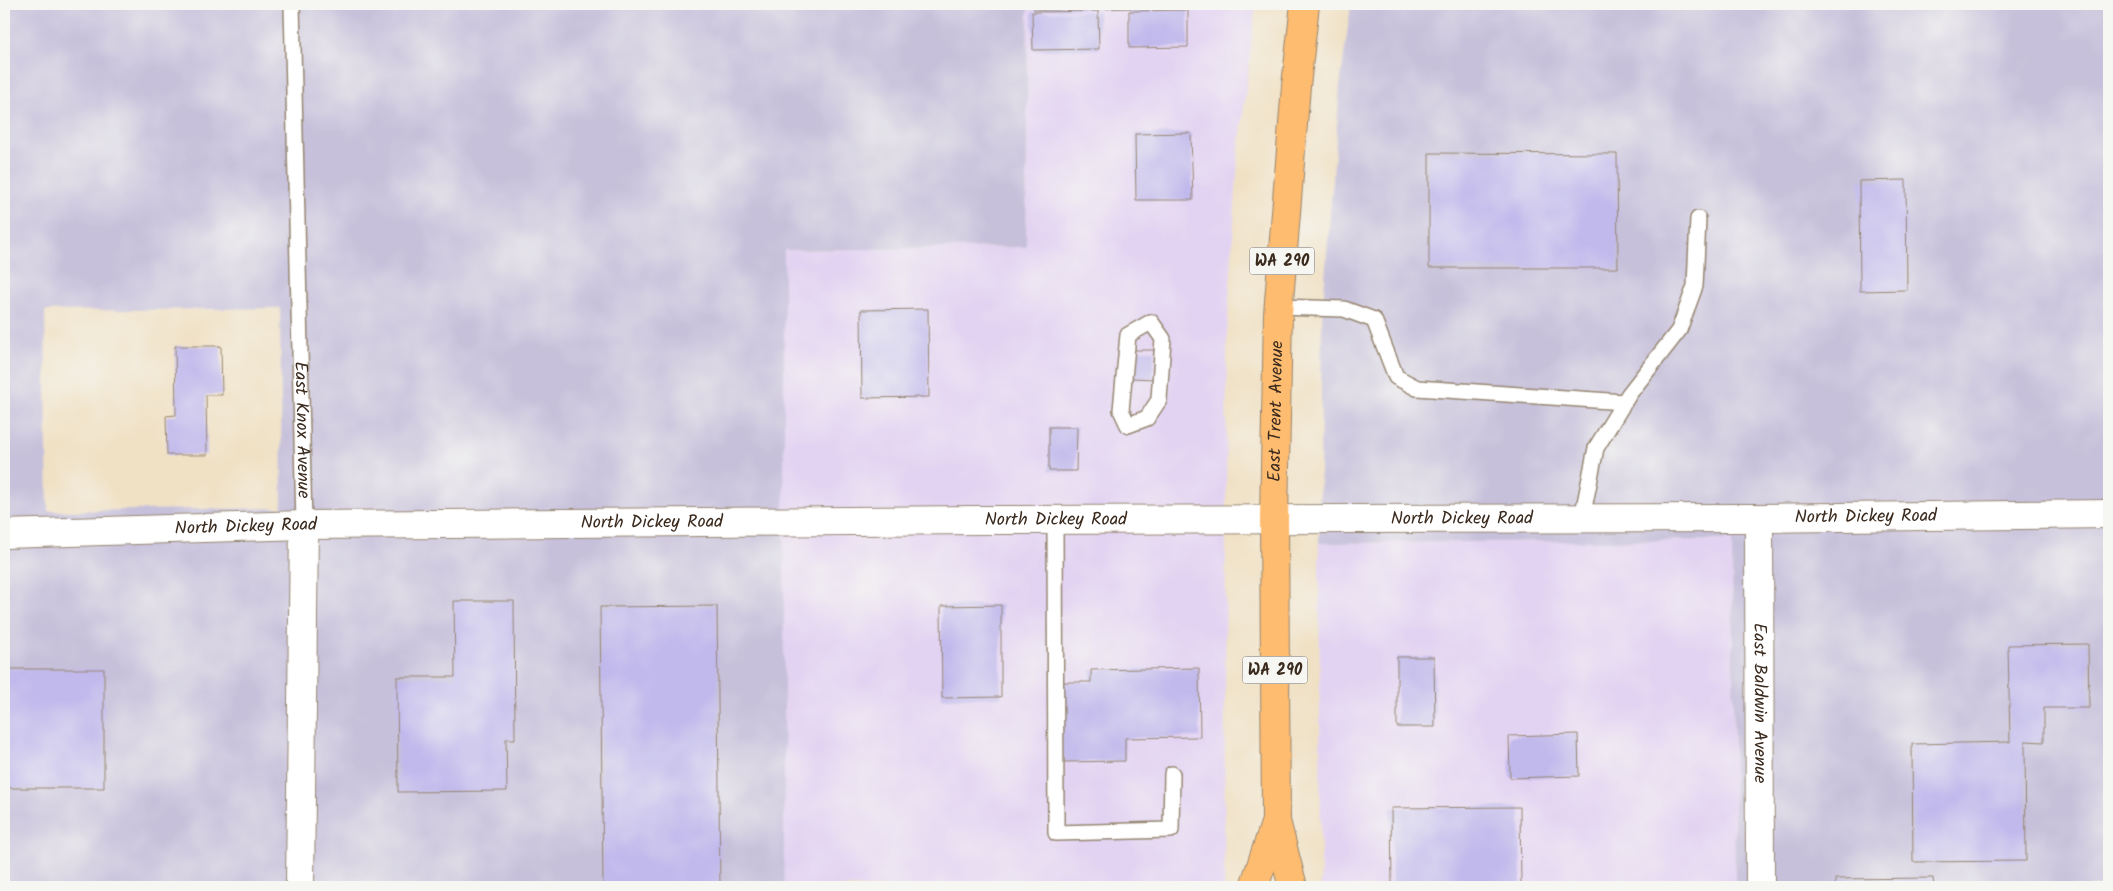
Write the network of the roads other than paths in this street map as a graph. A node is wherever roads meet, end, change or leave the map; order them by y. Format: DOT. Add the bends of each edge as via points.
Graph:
graph roads {
  1 [pos="292,4"];
  2 [pos="1305,4"];
  3 [pos="1698,219"];
  4 [pos="1279,307"];
  5 [pos="1624,402"];
  6 [pos="1128,426"];
  7 [pos="2109,514"];
  8 [pos="1582,518"];
  9 [pos="1759,518"];
  10 [pos="1274,519"];
  11 [pos="1055,521"];
  12 [pos="304,525"];
  13 [pos="4,534"];
  14 [pos="1172,774"];
  15 [pos="1276,821"];
  16 [pos="300,887"];
  17 [pos="1254,887"];
  18 [pos="1293,887"];
  19 [pos="1760,887"];
  1 -- 12 [label="lane, East Knox Avenue"];
  2 -- 4 [label="main road, East Trent Avenue / WA 290"];
  3 -- 5 [label="lane" via="1695,286 1679,330"];
  4 -- 5 [label="lane" via="1344,309 1374,320 1396,376 1417,388"];
  4 -- 10 [label="main road, East Trent Avenue / WA 290"];
  5 -- 8 [label="lane" via="1596,448"];
  6 -- 6 [label="lane" via="1121,410 1128,335 1151,322 1163,339 1159,400 1147,418"];
  7 -- 9 [label="street, North Dickey Road"];
  8 -- 9 [label="street, North Dickey Road"];
  8 -- 10 [label="street, North Dickey Road"];
  9 -- 19 [label="street, East Baldwin Avenue"];
  10 -- 11 [label="street, North Dickey Road"];
  10 -- 15 [label="main road, East Trent Avenue / WA 290"];
  11 -- 12 [label="street, North Dickey Road"];
  11 -- 14 [label="lane" via="1056,833 1171,830"];
  12 -- 13 [label="street, North Dickey Road"];
  12 -- 16 [label="street, East Knox Avenue"];
  15 -- 17 [label="main road, East Trent Avenue / WA 290"];
  15 -- 18 [label="main road, East Trent Avenue / WA 290"];
}
